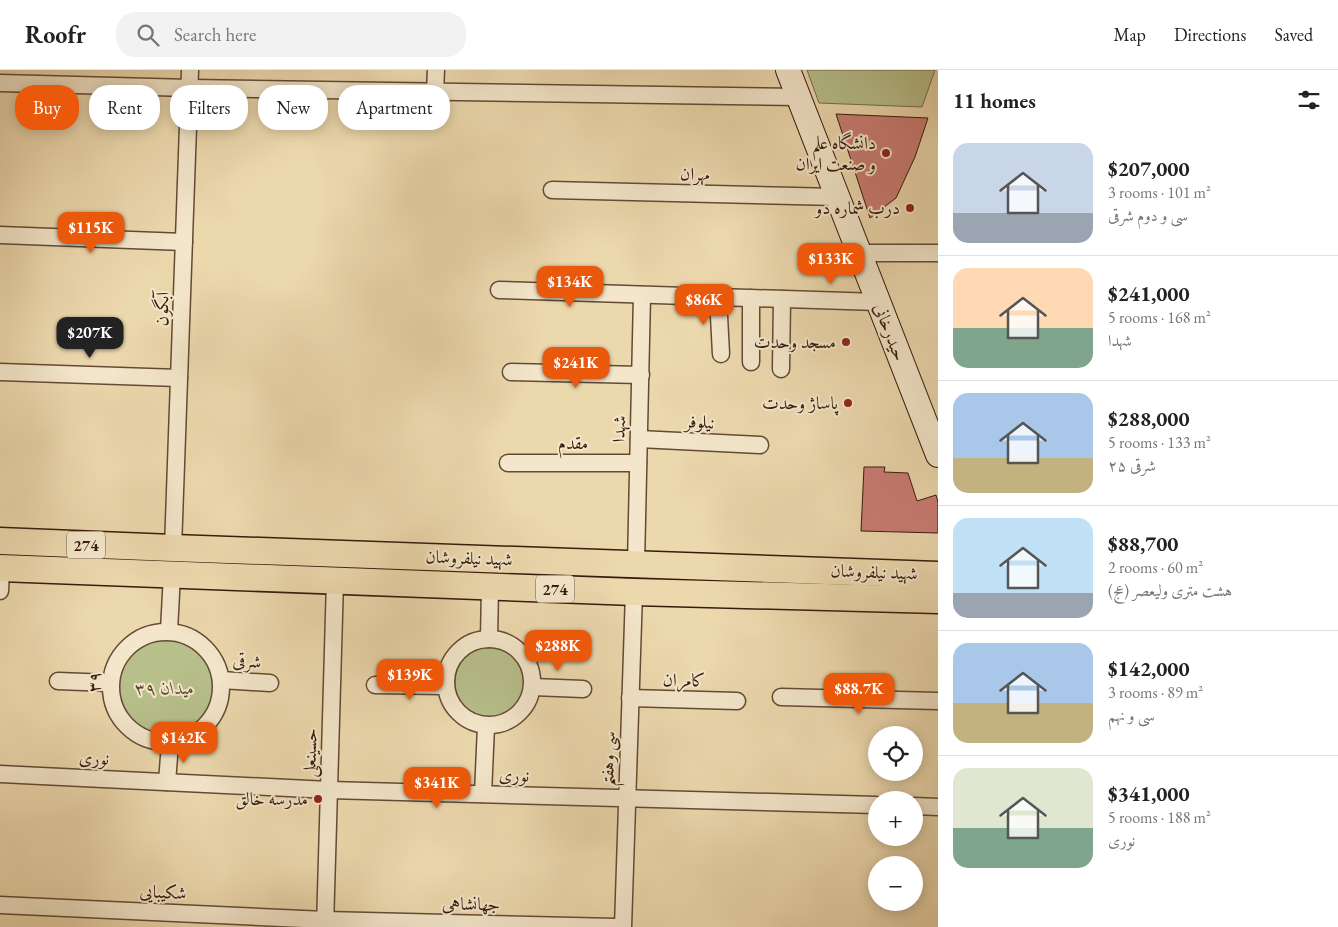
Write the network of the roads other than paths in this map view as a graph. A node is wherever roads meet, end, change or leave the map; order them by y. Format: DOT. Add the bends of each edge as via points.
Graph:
graph roads {
  1 [pos="190,70"];
  2 [pos="436,70"];
  3 [pos="788,70"];
  4 [pos="0,83"];
  5 [pos="190,85"];
  6 [pos="435,85"];
  7 [pos="170,87"];
  8 [pos="248,89"];
  9 [pos="338,90"];
  10 [pos="450,92"];
  11 [pos="799,97"];
  12 [pos="188,130"];
  13 [pos="552,190"];
  14 [pos="838,197"];
  15 [pos="0,235"];
  16 [pos="184,242"];
  17 [pos="860,253"];
  18 [pos="938,253"];
  19 [pos="499,290"];
  20 [pos="642,295"];
  21 [pos="718,297"];
  22 [pos="750,298"];
  23 [pos="782,299"];
  24 [pos="878,302"];
  25 [pos="722,354"];
  26 [pos="751,362"];
  27 [pos="781,369"];
  28 [pos="0,372"];
  29 [pos="511,372"];
  30 [pos="640,375"];
  31 [pos="179,378"];
  32 [pos="639,439"];
  33 [pos="760,445"];
  34 [pos="936,447"];
  35 [pos="508,463"];
  36 [pos="638,464"];
  37 [pos="0,541"];
  38 [pos="173,548"];
  39 [pos="636,564"];
  40 [pos="172,574"];
  41 [pos="0,575"];
  42 [pos="938,575"];
  43 [pos="335,580"];
  44 [pos="490,586"];
  45 [pos="634,592"];
  46 [pos="938,600"];
  47 [pos="169,631"];
  48 [pos="489,639"];
  49 [pos="221,680"];
  50 [pos="58,681"];
  51 [pos="110,683"];
  52 [pos="270,683"];
  53 [pos="375,685"];
  54 [pos="444,686"];
  55 [pos="533,687"];
  56 [pos="583,689"];
  57 [pos="781,697"];
  58 [pos="630,698"];
  59 [pos="737,701"];
  60 [pos="938,701"];
  61 [pos="486,726"];
  62 [pos="170,744"];
  63 [pos="0,774"];
  64 [pos="167,782"];
  65 [pos="329,790"];
  66 [pos="483,794"];
  67 [pos="627,799"];
  68 [pos="868,805"];
  69 [pos="923,806"];
  70 [pos="938,807"];
  71 [pos="0,905"];
  72 [pos="157,920"];
  73 [pos="325,924"];
  74 [pos="480,925"];
  75 [pos="615,927"];
  76 [pos="623,927"];
  1 -- 5 [label="street, آبگون"];
  2 -- 6 [label="street"];
  3 -- 11 [label="main road, حیدرخانی"];
  4 -- 7 [label="street"];
  8 -- 9 [label="street"];
  10 -- 11 [label="street"];
  11 -- 14 [label="main road, حیدرخانی"];
  12 -- 16 [label="street, آبگون"];
  13 -- 14 [label="street, مهران"];
  14 -- 17 [label="main road, حیدرخانی"];
  15 -- 16 [label="street"];
  16 -- 31 [label="street, آبگون"];
  17 -- 18 [label="street"];
  17 -- 24 [label="main road, حیدرخانی"];
  19 -- 20 [label="street"];
  20 -- 21 [label="street"];
  20 -- 30 [label="street, شهدا"];
  21 -- 22 [label="street"];
  21 -- 25 [label="street"];
  22 -- 23 [label="street"];
  22 -- 26 [label="street"];
  23 -- 24 [label="street"];
  23 -- 27 [label="street"];
  24 -- 34 [label="main road, حیدرخانی"];
  28 -- 31 [label="street"];
  29 -- 30 [label="street"];
  30 -- 32 [label="street, شهدا"];
  31 -- 38 [label="street, آبگون"];
  32 -- 33 [label="street, نیلوفر"];
  32 -- 36 [label="street, شهدا"];
  35 -- 36 [label="street, مقدم"];
  36 -- 39 [label="street, شهدا"];
  37 -- 38 [label="main road, شهید نیلفروشان / 274"];
  38 -- 39 [label="main road, شهید نیلفروشان / 274"];
  38 -- 40 [label="main road"];
  39 -- 42 [label="main road, شهید نیلفروشان / 274"];
  39 -- 45 [label="main road"];
  40 -- 41 [label="main road, 274"];
  40 -- 43 [label="main road, 274"];
  40 -- 47 [label="street"];
  43 -- 44 [label="main road, 274"];
  43 -- 65 [label="street, حسینعلی"];
  44 -- 45 [label="main road, 274"];
  44 -- 48 [label="street"];
  45 -- 46 [label="main road, 274"];
  45 -- 58 [label="street, سی وهفتم"];
  47 -- 49 [label="street" via="188,636 204,646 215,661"];
  47 -- 51 [label="street, ۳۹" via="152,633 123,651 114,666"];
  48 -- 54 [label="street" via="466,645 456,654 449,664"];
  48 -- 55 [label="street" via="518,649 527,660"];
  49 -- 52 [label="street, شرقی"];
  49 -- 62 [label="street" via="215,712 205,726"];
  50 -- 51 [label="street"];
  51 -- 62 [label="street, ۳۹" via="111,700 128,728 142,737"];
  53 -- 54 [label="street"];
  54 -- 61 [label="street" via="460,715"];
  55 -- 56 [label="street"];
  55 -- 61 [label="street" via="522,711 512,720"];
  57 -- 60 [label="street"];
  58 -- 59 [label="street, کامران"];
  58 -- 67 [label="street, سی وهفتم"];
  61 -- 66 [label="street"];
  62 -- 64 [label="street"];
  63 -- 64 [label="street, نوری"];
  64 -- 65 [label="street, نوری"];
  65 -- 66 [label="street, نوری"];
  65 -- 73 [label="street, حسینعلی"];
  66 -- 67 [label="street, نوری"];
  67 -- 68 [label="street, نوری"];
  67 -- 76 [label="street, سی وهفتم"];
  69 -- 70 [label="street"];
  71 -- 72 [label="street, شکیبایی"];
  72 -- 73 [label="street, شکیبایی"];
  73 -- 74 [label="street, جهانشاهی"];
  74 -- 75 [label="street, جهانشاهی"];
}
